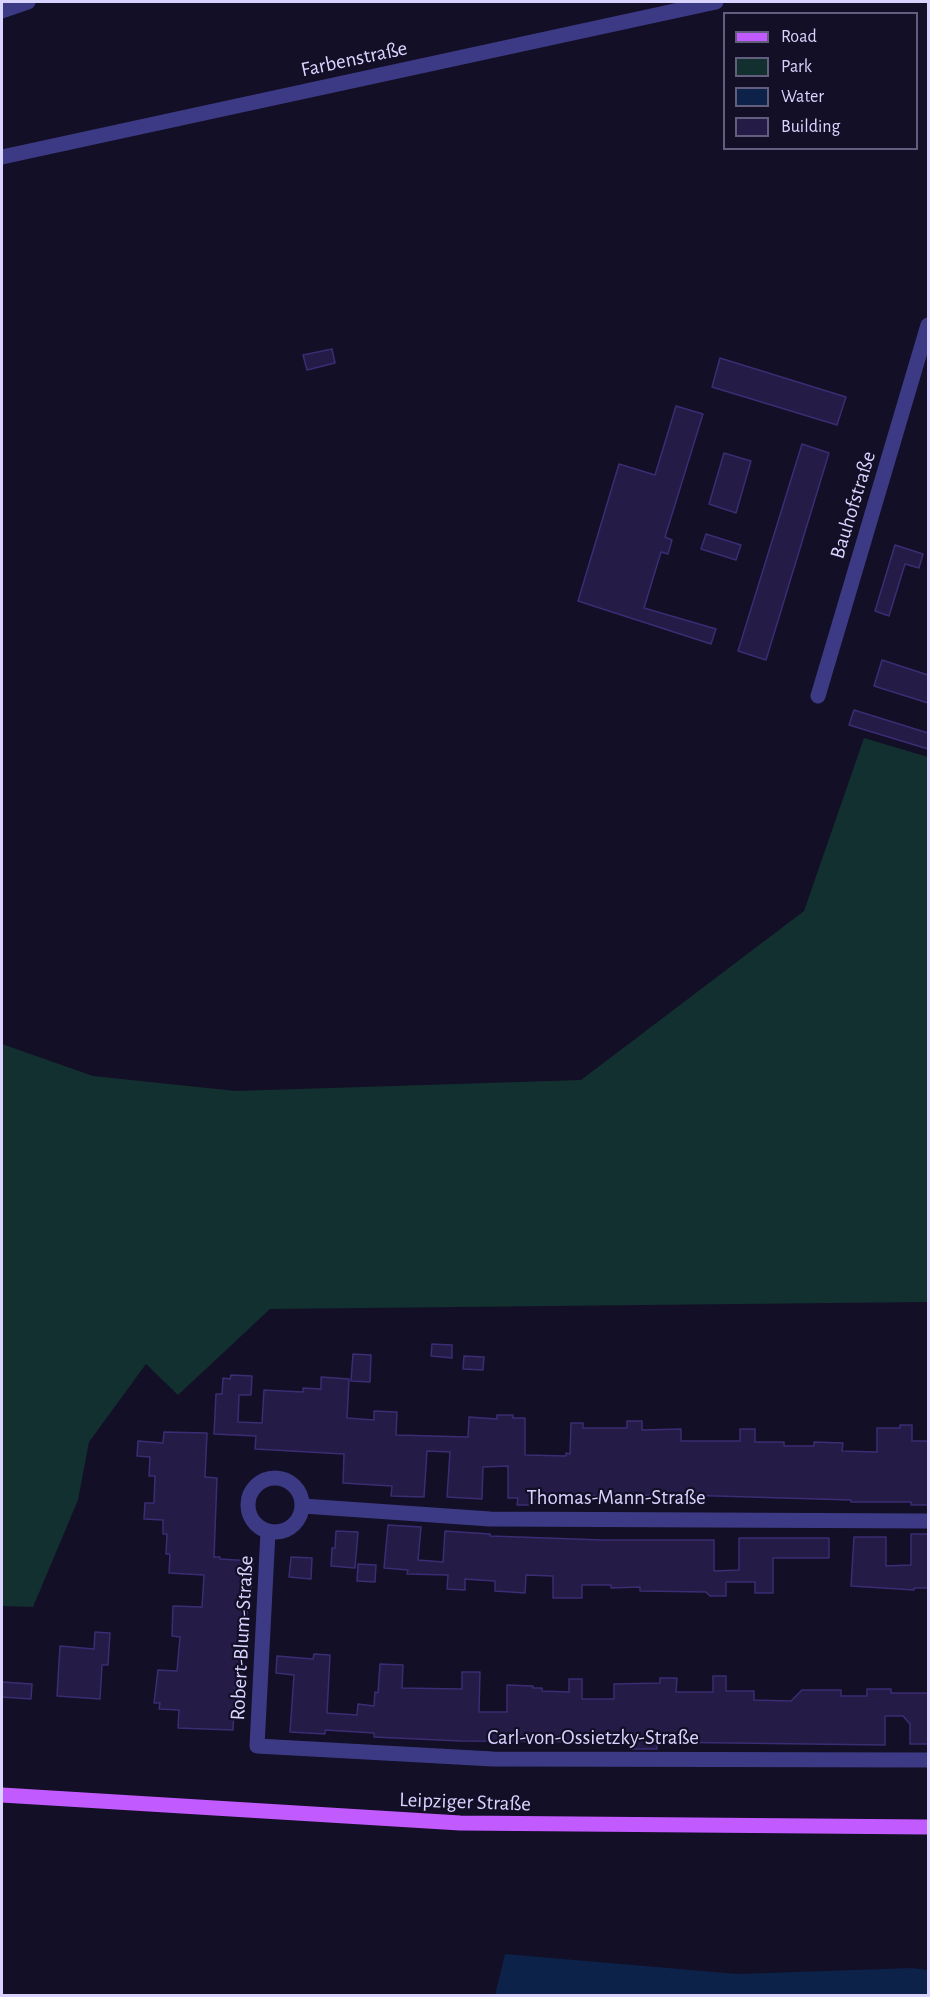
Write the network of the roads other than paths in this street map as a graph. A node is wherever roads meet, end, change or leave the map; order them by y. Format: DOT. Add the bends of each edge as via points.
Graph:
graph roads {
  1 [pos="28,2"];
  2 [pos="716,2"];
  3 [pos="2,11"];
  4 [pos="2,157"];
  5 [pos="928,325"];
  6 [pos="818,696"];
  7 [pos="303,1506"];
  8 [pos="928,1521"];
  9 [pos="268,1532"];
  10 [pos="257,1746"];
  11 [pos="928,1760"];
  12 [pos="2,1795"];
  13 [pos="928,1827"];
  1 -- 3 [label="street"];
  2 -- 4 [label="street, Farbenstraße"];
  5 -- 6 [label="street, Bauhofstraße"];
  7 -- 8 [label="street, Thomas-Mann-Straße" via="490,1519"];
  7 -- 9 [label="street, Robert-Blum-Straße" via="301,1516 287,1530"];
  7 -- 9 [label="street, Robert-Blum-Straße" via="298,1490 284,1479 259,1483 249,1497 249,1515 260,1529"];
  9 -- 10 [label="street, Robert-Blum-Straße"];
  10 -- 11 [label="street, Carl-von-Ossietzky-Straße" via="493,1759"];
  12 -- 13 [label="main road, Leipziger Straße" via="460,1823"];
}
